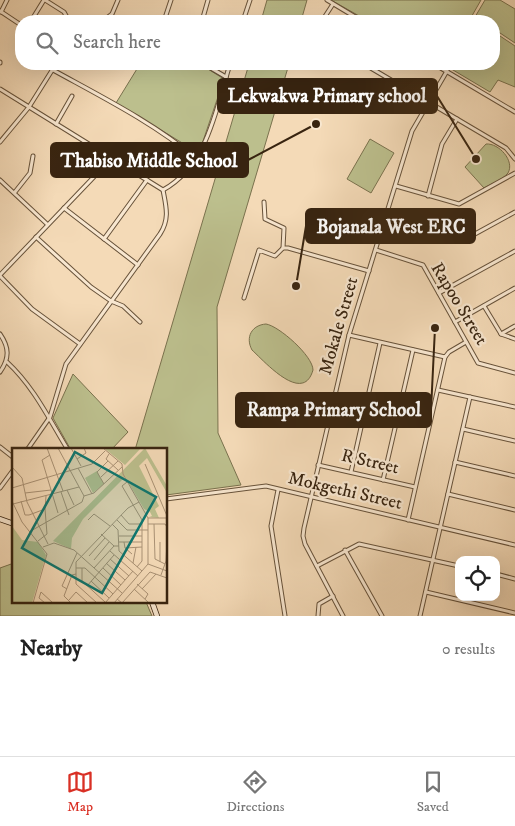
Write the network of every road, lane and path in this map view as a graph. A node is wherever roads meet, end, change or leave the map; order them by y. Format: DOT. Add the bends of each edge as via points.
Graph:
graph roads {
  1 [pos="7,0"];
  2 [pos="44,0"];
  3 [pos="118,0"];
  4 [pos="171,0"];
  5 [pos="208,0"];
  6 [pos="250,0"];
  7 [pos="327,0"];
  8 [pos="333,4"];
  9 [pos="0,12"];
  10 [pos="35,15"];
  11 [pos="66,15"];
  12 [pos="111,15"];
  13 [pos="166,15"];
  14 [pos="204,15"];
  15 [pos="245,15"];
  16 [pos="326,15"];
  17 [pos="352,15"];
  18 [pos="15,21"];
  19 [pos="52,70"];
  20 [pos="214,70"];
  21 [pos="228,70"];
  22 [pos="374,70"];
  23 [pos="447,71"];
  24 [pos="226,77"];
  25 [pos="0,89"];
  26 [pos="72,96"];
  27 [pos="428,102"];
  28 [pos="29,108"];
  29 [pos="515,112"];
  30 [pos="457,119"];
  31 [pos="56,124"];
  32 [pos="0,142"];
  33 [pos="33,156"];
  34 [pos="112,158"];
  35 [pos="197,159"];
  36 [pos="515,159"];
  37 [pos="515,173"];
  38 [pos="0,180"];
  39 [pos="147,180"];
  40 [pos="396,186"];
  41 [pos="163,190"];
  42 [pos="15,192"];
  43 [pos="428,196"];
  44 [pos="264,202"];
  45 [pos="64,208"];
  46 [pos="515,212"];
  47 [pos="386,218"];
  48 [pos="47,224"];
  49 [pos="36,237"];
  50 [pos="104,239"];
  51 [pos="283,248"];
  52 [pos="376,250"];
  53 [pos="515,250"];
  54 [pos="138,265"];
  55 [pos="370,271"];
  56 [pos="0,275"];
  57 [pos="515,288"];
  58 [pos="439,293"];
  59 [pos="244,298"];
  60 [pos="111,302"];
  61 [pos="484,306"];
  62 [pos="140,322"];
  63 [pos="455,322"];
  64 [pos="515,326"];
  65 [pos="0,334"];
  66 [pos="501,334"];
  67 [pos="349,335"];
  68 [pos="515,339"];
  69 [pos="466,342"];
  70 [pos="380,343"];
  71 [pos="80,344"];
  72 [pos="413,350"];
  73 [pos="445,358"];
  74 [pos="7,362"];
  75 [pos="0,372"];
  76 [pos="515,373"];
  77 [pos="438,390"];
  78 [pos="470,397"];
  79 [pos="515,407"];
  80 [pos="50,417"];
  81 [pos="463,429"];
  82 [pos="515,441"];
  83 [pos="0,447"];
  84 [pos="28,448"];
  85 [pos="67,448"];
  86 [pos="12,456"];
  87 [pos="455,462"];
  88 [pos="318,465"];
  89 [pos="12,472"];
  90 [pos="351,472"];
  91 [pos="515,476"];
  92 [pos="383,480"];
  93 [pos="415,487"];
  94 [pos="0,488"];
  95 [pos="278,490"];
  96 [pos="448,494"];
  97 [pos="168,497"];
  98 [pos="311,498"];
  99 [pos="515,510"];
  100 [pos="0,519"];
  101 [pos="408,520"];
  102 [pos="12,523"];
  103 [pos="440,528"];
  104 [pos="515,545"];
  105 [pos="345,550"];
  106 [pos="433,560"];
  107 [pos="455,565"];
  108 [pos="316,566"];
  109 [pos="500,575"];
  110 [pos="515,579"];
  111 [pos="426,592"];
  112 [pos="333,596"];
  113 [pos="153,604"];
  114 [pos="515,613"];
  115 [pos="157,616"];
  116 [pos="285,616"];
  117 [pos="318,616"];
  118 [pos="343,616"];
  119 [pos="381,616"];
  120 [pos="420,616"];
  1 -- 9 [label="street"];
  2 -- 10 [label="street"];
  2 -- 11 [label="street"];
  3 -- 12 [label="street"];
  4 -- 13 [label="street"];
  5 -- 14 [label="street"];
  6 -- 15 [label="street"];
  7 -- 8 [label="street"];
  8 -- 16 [label="street"];
  8 -- 17 [label="street"];
  9 -- 18 [label="street"];
  19 -- 28 [label="street"];
  19 -- 35 [label="street" via="114,103"];
  20 -- 24 [label="street"];
  21 -- 24 [label="street"];
  22 -- 27 [label="street"];
  23 -- 27 [label="street, Mokale Street"];
  23 -- 29 [label="street"];
  24 -- 35 [label="street"];
  25 -- 28 [label="street"];
  26 -- 31 [label="street"];
  27 -- 30 [label="street"];
  27 -- 40 [label="street, Mokale Street" via="412,131"];
  28 -- 31 [label="street"];
  28 -- 32 [label="street"];
  30 -- 36 [label="street" via="506,148"];
  30 -- 43 [label="street" via="442,144"];
  31 -- 34 [label="street"];
  33 -- 42 [label="street" via="30,173"];
  34 -- 39 [label="street"];
  34 -- 45 [label="street"];
  35 -- 41 [label="street"];
  37 -- 43 [label="street" via="459,204"];
  38 -- 42 [label="street"];
  39 -- 41 [label="street"];
  39 -- 50 [label="street"];
  40 -- 43 [label="street"];
  40 -- 47 [label="street, Mokale Street"];
  41 -- 54 [label="street" via="168,217 166,225"];
  42 -- 48 [label="street"];
  44 -- 51 [label="street" via="264,218 284,228"];
  45 -- 48 [label="street"];
  45 -- 50 [label="street"];
  46 -- 47 [label="street" via="464,240"];
  47 -- 52 [label="street, Mokale Street"];
  48 -- 49 [label="street"];
  49 -- 56 [label="street"];
  49 -- 60 [label="street"];
  50 -- 54 [label="street"];
  51 -- 55 [label="street"];
  51 -- 59 [label="street" via="275,256 258,251"];
  52 -- 55 [label="street, Mokale Street"];
  52 -- 58 [label="street, Rapoo Street" via="423,265"];
  53 -- 58 [label="street"];
  54 -- 60 [label="street"];
  55 -- 67 [label="street, Mokale Street"];
  56 -- 71 [label="street" via="32,309"];
  57 -- 61 [label="street"];
  58 -- 63 [label="street, Rapoo Street"];
  60 -- 62 [label="street" via="123,306"];
  60 -- 71 [label="street"];
  61 -- 63 [label="street"];
  61 -- 66 [label="street"];
  63 -- 69 [label="street, Rapoo Street"];
  64 -- 66 [label="street"];
  65 -- 74 [label="street" via="8,347"];
  66 -- 68 [label="street"];
  67 -- 70 [label="street"];
  67 -- 88 [label="street, Mokale Street"];
  69 -- 73 [label="street"];
  69 -- 76 [label="street, Rapoo Street" via="480,365"];
  70 -- 72 [label="street"];
  70 -- 90 [label="street"];
  71 -- 80 [label="street" via="65,367"];
  72 -- 73 [label="street"];
  72 -- 92 [label="street"];
  73 -- 77 [label="street"];
  74 -- 75 [label="street"];
  74 -- 80 [label="street"];
  77 -- 78 [label="street"];
  77 -- 93 [label="street"];
  78 -- 79 [label="street"];
  78 -- 81 [label="street"];
  80 -- 84 [label="street"];
  80 -- 85 [label="street"];
  81 -- 82 [label="street"];
  81 -- 87 [label="street"];
  83 -- 86 [label="street"];
  87 -- 91 [label="street"];
  87 -- 96 [label="street"];
  88 -- 90 [label="street, R Street"];
  88 -- 98 [label="street, Mokale Street"];
  89 -- 94 [label="street"];
  90 -- 92 [label="street, R Street"];
  92 -- 93 [label="street, R Street"];
  93 -- 101 [label="street"];
  95 -- 97 [label="street, Mokgethi Street" via="258,486"];
  95 -- 98 [label="street, Mokgethi Street"];
  95 -- 116 [label="street" via="271,526"];
  96 -- 99 [label="street"];
  96 -- 103 [label="street"];
  98 -- 101 [label="street, Mokgethi Street"];
  98 -- 108 [label="street, Mokale Street" via="303,536"];
  100 -- 102 [label="street"];
  101 -- 103 [label="street, Mokgethi Street"];
  103 -- 104 [label="street, Mokgethi Street"];
  103 -- 106 [label="street"];
  105 -- 106 [label="street" via="362,544"];
  105 -- 108 [label="street"];
  105 -- 119 [label="street"];
  106 -- 107 [label="street"];
  106 -- 111 [label="street"];
  108 -- 112 [label="street, Mokale Street"];
  109 -- 110 [label="street"];
  111 -- 114 [label="street"];
  111 -- 120 [label="street"];
  112 -- 117 [label="street" via="319,604"];
  112 -- 118 [label="street, Mokale Street"];
  113 -- 115 [label="street"];
}
